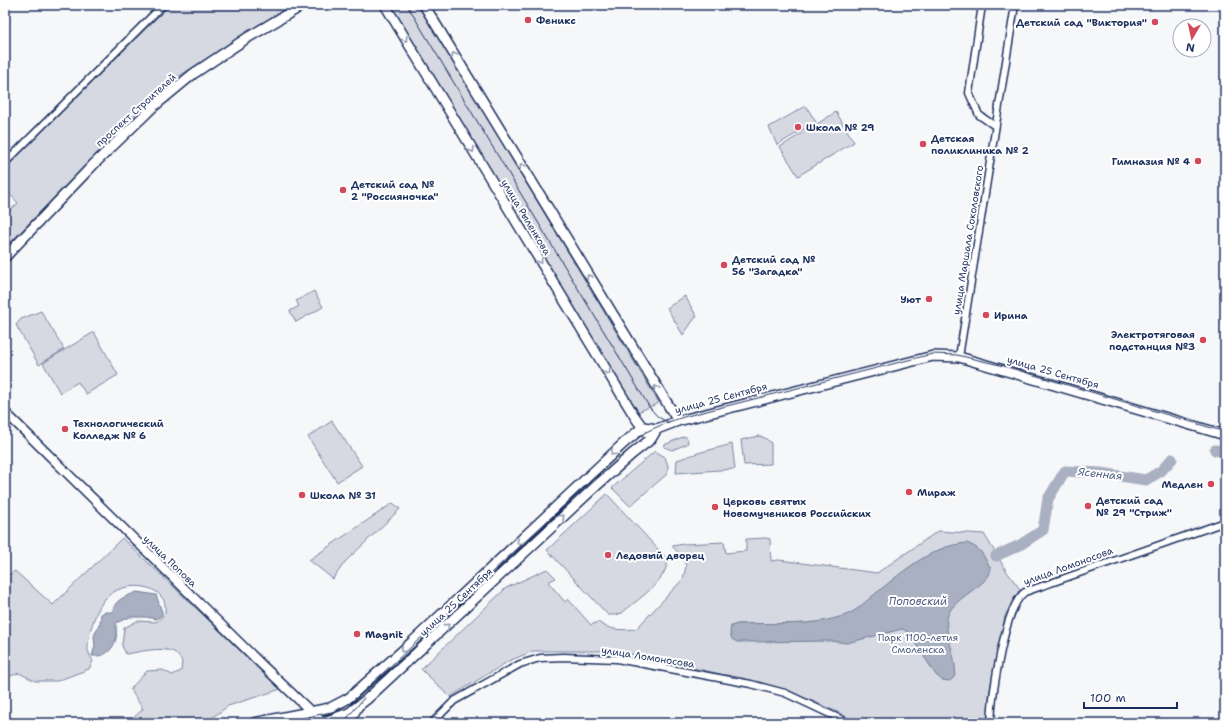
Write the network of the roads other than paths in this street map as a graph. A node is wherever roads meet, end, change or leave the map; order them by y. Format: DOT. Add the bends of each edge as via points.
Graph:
graph roads {
  1 [pos="163,5"];
  2 [pos="303,5"];
  3 [pos="385,5"];
  4 [pos="424,5"];
  5 [pos="982,5"];
  6 [pos="1015,5"];
  7 [pos="995,126"];
  8 [pos="5,163"];
  9 [pos="5,257"];
  10 [pos="959,357"];
  11 [pos="5,412"];
  12 [pos="678,421"];
  13 [pos="643,427"];
  14 [pos="657,429"];
  15 [pos="1225,435"];
  16 [pos="651,439"];
  17 [pos="1225,522"];
  18 [pos="367,700"];
  19 [pos="310,712"];
  20 [pos="254,723"];
  21 [pos="323,723"];
  22 [pos="350,723"];
  23 [pos="432,723"];
  24 [pos="849,723"];
  25 [pos="991,723"];
  1 -- 8 [label="street"];
  2 -- 9 [label="main road, проспект Строителей" via="192,74 92,165"];
  3 -- 13 [label="main road, улица Рыленкова, one-way" via="635,418"];
  12 -- 4 [label="main road, one-way"];
  5 -- 7 [label="street" via="969,93 980,114"];
  6 -- 7 [label="street, улица Маршала Соколовского"];
  7 -- 10 [label="street, улица Маршала Соколовского"];
  10 -- 12 [label="main road, улица 25 Сентября" via="933,356"];
  10 -- 15 [label="main road, улица 25 Сентября"];
  11 -- 19 [label="street, улица Попова"];
  12 -- 14 [label="main road, улица 25 Сентября"];
  13 -- 14 [label="main road"];
  13 -- 16 [label="main road, улица Рыленкова"];
  13 -- 19 [label="main road, one-way" via="356,693 336,706"];
  14 -- 16 [label="main road, улица 25 Сентября"];
  18 -- 16 [label="main road, улица 25 Сентября, one-way" via="590,492"];
  17 -- 25 [label="street, улица Ломоносова" via="1020,595 1014,604 1002,647"];
  18 -- 21 [label="main road, улица 25 Сентября" via="349,713"];
  18 -- 22 [label="street" via="357,710"];
  19 -- 20 [label="main road"];
  19 -- 21 [label="street, улица Попова"];
  23 -- 24 [label="street, улица Ломоносова" via="454,702 520,664 540,658 563,657 614,659 751,684 785,693"];
}
